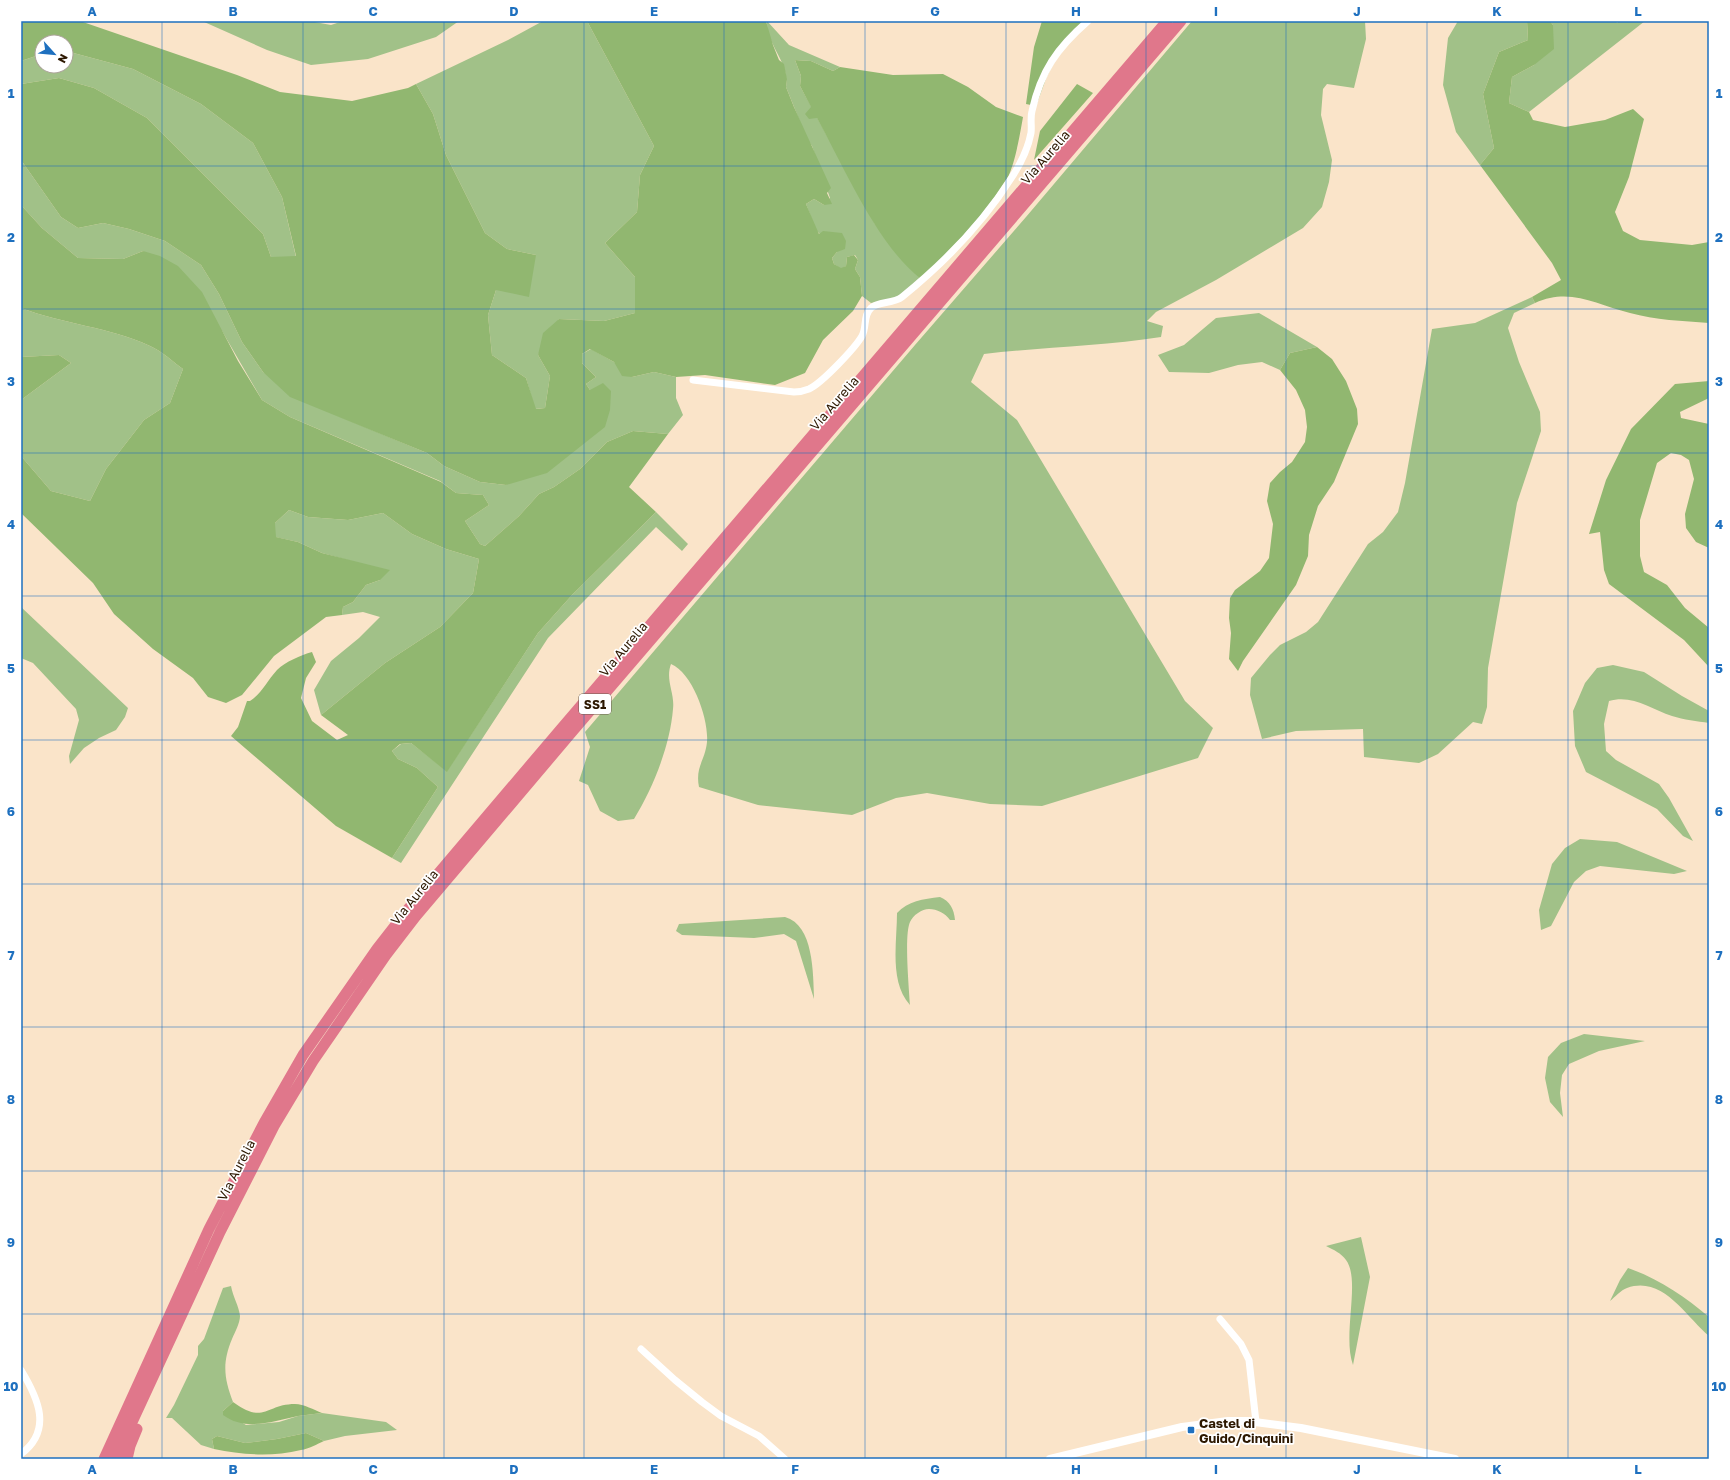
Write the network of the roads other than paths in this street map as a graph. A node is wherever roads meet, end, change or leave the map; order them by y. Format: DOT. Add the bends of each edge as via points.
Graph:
graph roads {
  1 [pos="1088,21"];
  2 [pos="1167,21"];
  3 [pos="1181,21"];
  4 [pos="693,380"];
  5 [pos="191,1294"];
  6 [pos="1220,1319"];
  7 [pos="168,1320"];
  8 [pos="642,1349"];
  9 [pos="21,1370"];
  10 [pos="1256,1422"];
  11 [pos="21,1454"];
  12 [pos="97,1459"];
  13 [pos="104,1459"];
  14 [pos="116,1459"];
  15 [pos="127,1459"];
  16 [pos="785,1459"];
  17 [pos="1050,1459"];
  18 [pos="1455,1459"];
  1 -- 4 [label="street" via="1058,49 1044,76 1031,113 1031,131 1024,155 1012,178 986,214 934,270 901,298 871,308 867,314 862,337 818,383 805,391 794,392"];
  2 -- 7 [label="highway, Via Aurelia / SS1" via="591,692 414,902 377,950 303,1055 264,1123 209,1229"];
  3 -- 5 [label="highway, Via Aurelia / SS1" via="762,508 416,916 344,1015 282,1113"];
  5 -- 14 [label="highway, Via Aurelia / SS1"];
  5 -- 15 [label="highway" via="187,1320 132,1442"];
  6 -- 10 [label="street" via="1241,1344 1249,1360"];
  7 -- 12 [label="highway" via="152,1337"];
  7 -- 13 [label="highway, Via Aurelia / SS1"];
  8 -- 16 [label="street" via="702,1402 721,1416 759,1436"];
  9 -- 11 [label="street" via="36,1397 40,1421 35,1439"];
  10 -- 17 [label="street" via="1196,1424"];
  10 -- 18 [label="street" via="1300,1428"];
}
